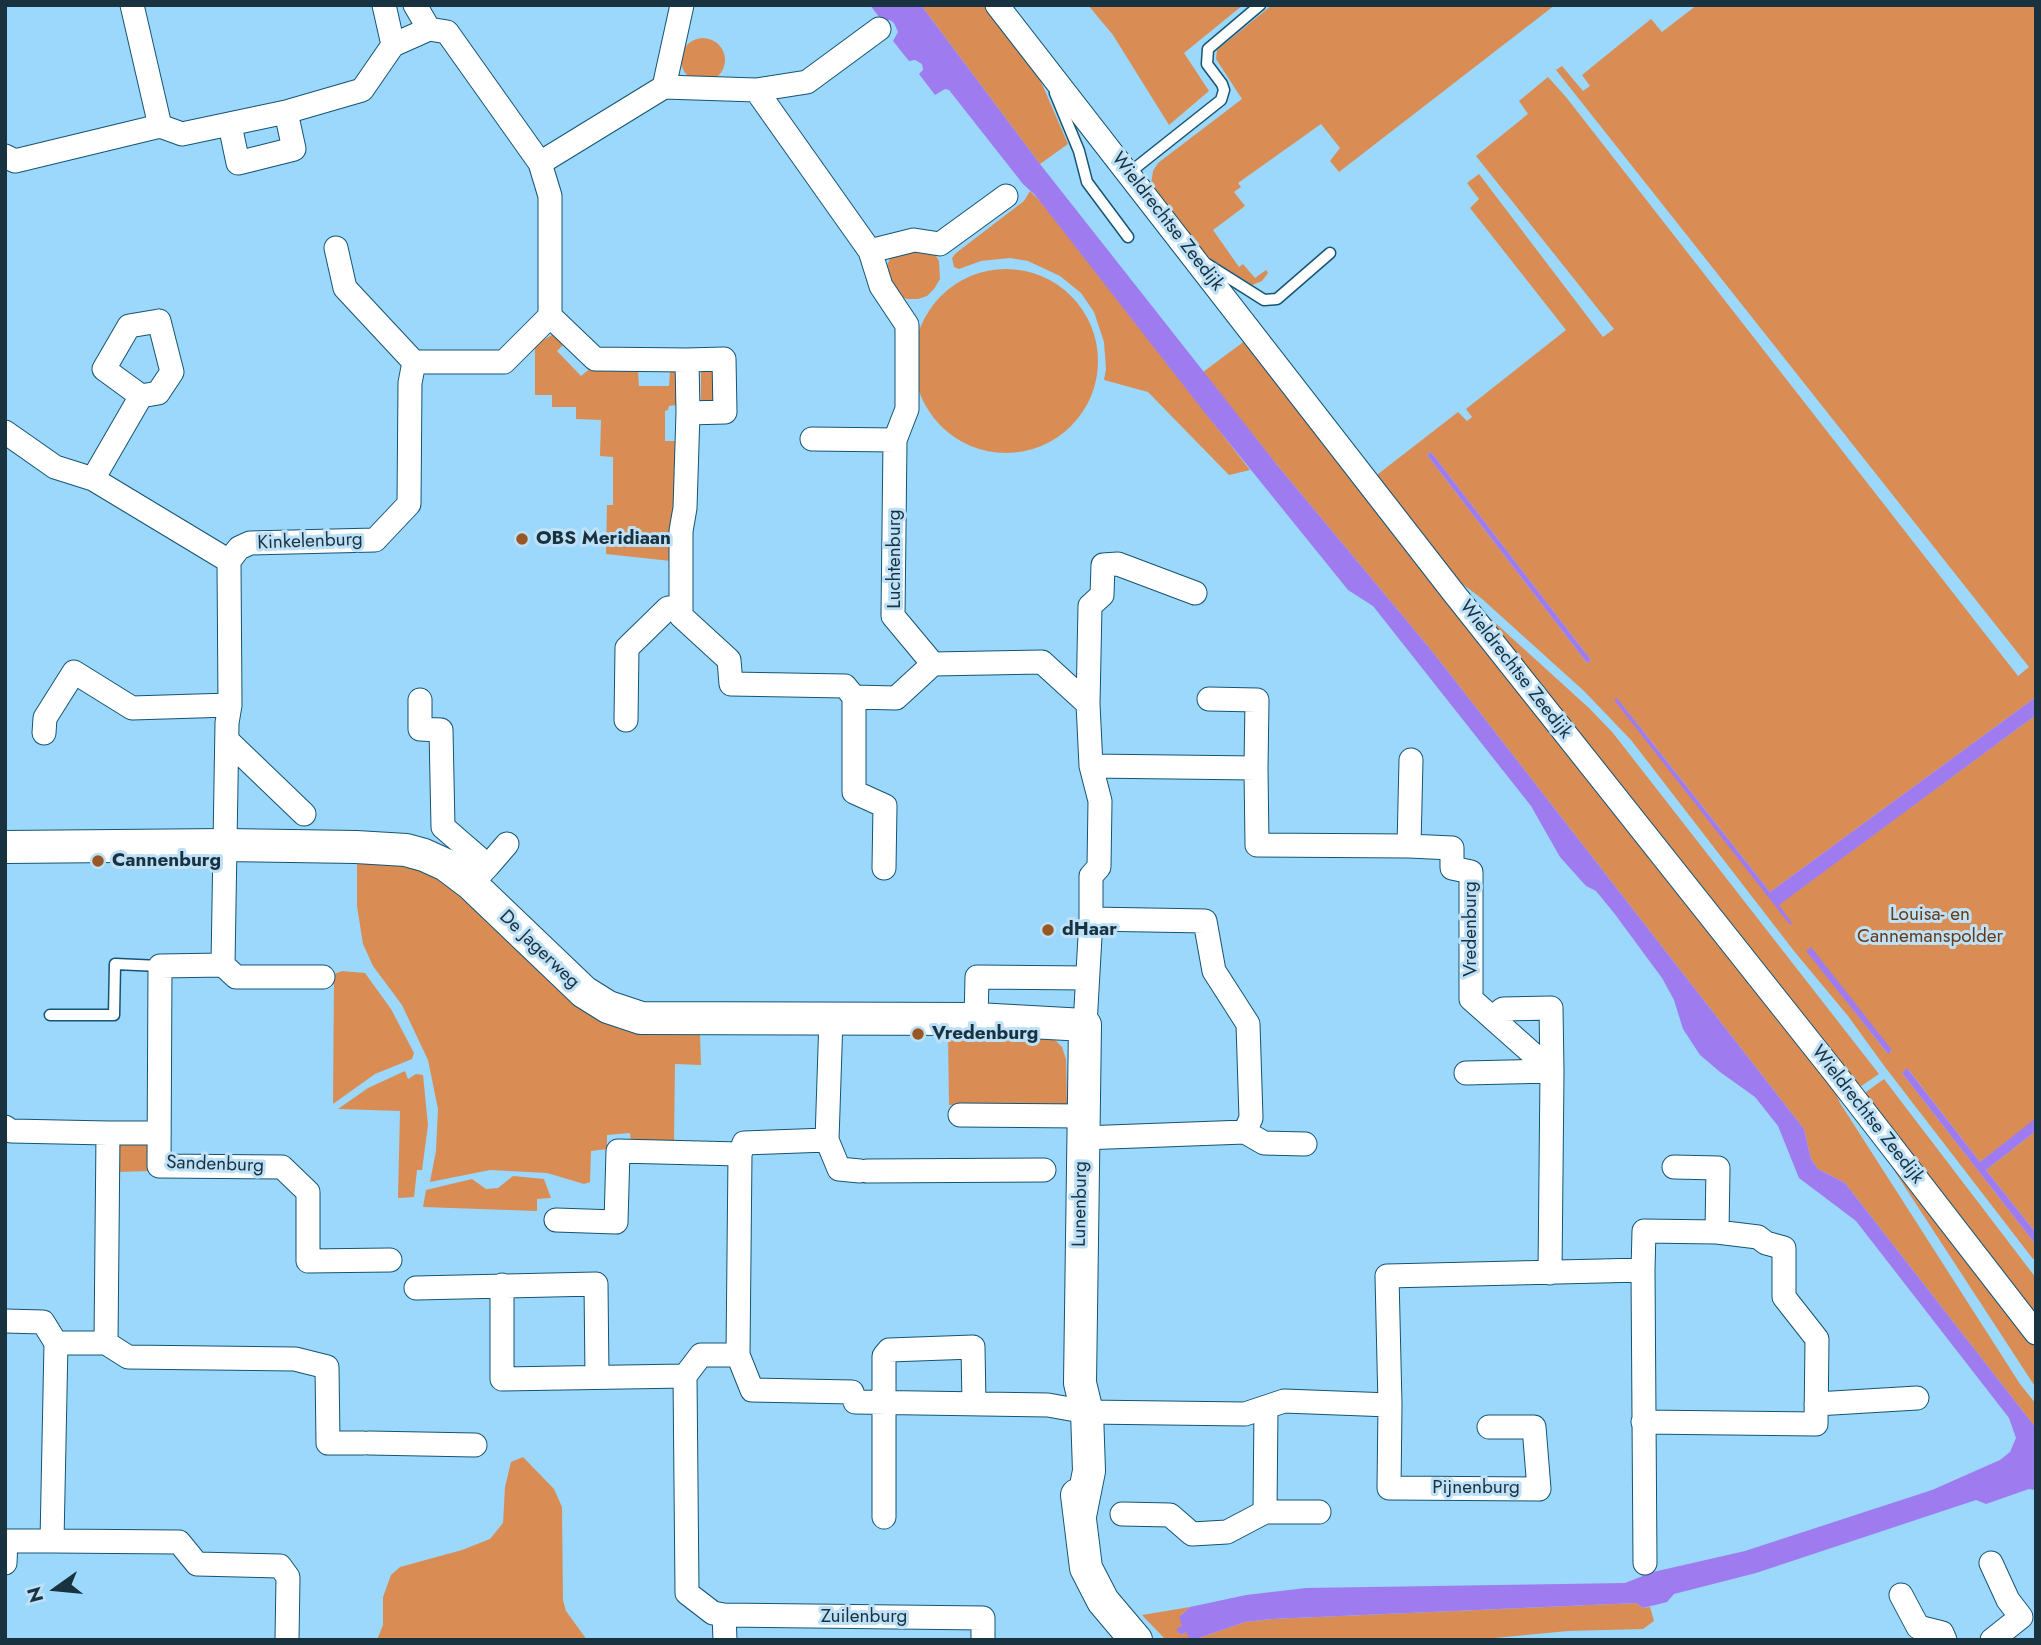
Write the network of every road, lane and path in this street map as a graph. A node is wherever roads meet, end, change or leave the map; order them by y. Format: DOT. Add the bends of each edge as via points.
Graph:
graph roads {
  1 [pos="132,5"];
  2 [pos="384,5"];
  3 [pos="415,5"];
  4 [pos="682,5"];
  5 [pos="997,5"];
  6 [pos="1260,5"];
  7 [pos="429,29"];
  8 [pos="879,30"];
  9 [pos="393,45"];
  10 [pos="1044,65"];
  11 [pos="664,87"];
  12 [pos="757,90"];
  13 [pos="286,112"];
  14 [pos="230,125"];
  15 [pos="160,126"];
  16 [pos="10,158"];
  17 [pos="540,163"];
  18 [pos="1129,173"];
  19 [pos="1006,196"];
  20 [pos="1128,237"];
  21 [pos="335,248"];
  22 [pos="870,251"];
  23 [pos="1330,253"];
  24 [pos="1193,255"];
  25 [pos="550,316"];
  26 [pos="687,360"];
  27 [pos="414,362"];
  28 [pos="141,396"];
  29 [pos="688,413"];
  30 [pos="5,432"];
  31 [pos="812,439"];
  32 [pos="895,440"];
  33 [pos="93,479"];
  34 [pos="229,561"];
  35 [pos="1195,593"];
  36 [pos="681,606"];
  37 [pos="933,664"];
  38 [pos="854,697"];
  39 [pos="1209,699"];
  40 [pos="420,701"];
  41 [pos="1088,704"];
  42 [pos="230,705"];
  43 [pos="626,720"];
  44 [pos="44,733"];
  45 [pos="226,740"];
  46 [pos="1411,760"];
  47 [pos="1091,766"];
  48 [pos="1256,768"];
  49 [pos="304,814"];
  50 [pos="507,844"];
  51 [pos="226,845"];
  52 [pos="1409,846"];
  53 [pos="5,847"];
  54 [pos="884,868"];
  55 [pos="480,875"];
  56 [pos="1091,919"];
  57 [pos="223,965"];
  58 [pos="160,966"];
  59 [pos="323,977"];
  60 [pos="1087,978"];
  61 [pos="50,1015"];
  62 [pos="1493,1017"];
  63 [pos="831,1018"];
  64 [pos="976,1019"];
  65 [pos="1085,1024"];
  66 [pos="1552,1071"];
  67 [pos="1466,1073"];
  68 [pos="960,1115"];
  69 [pos="5,1127"];
  70 [pos="1082,1127"];
  71 [pos="1245,1132"];
  72 [pos="108,1133"];
  73 [pos="158,1133"];
  74 [pos="827,1140"];
  75 [pos="1305,1144"];
  76 [pos="740,1153"];
  77 [pos="1674,1167"];
  78 [pos="1044,1170"];
  79 [pos="556,1220"];
  80 [pos="1717,1232"];
  81 [pos="390,1260"];
  82 [pos="1643,1270"];
  83 [pos="1550,1273"];
  84 [pos="502,1285"];
  85 [pos="416,1288"];
  86 [pos="5,1321"];
  87 [pos="2036,1333"];
  88 [pos="56,1343"];
  89 [pos="106,1343"];
  90 [pos="738,1355"];
  91 [pos="685,1376"];
  92 [pos="597,1377"];
  93 [pos="1917,1398"];
  94 [pos="1080,1401"];
  95 [pos="884,1403"];
  96 [pos="974,1404"];
  97 [pos="1816,1404"];
  98 [pos="1390,1405"];
  99 [pos="1266,1407"];
  100 [pos="1643,1422"];
  101 [pos="1489,1427"];
  102 [pos="475,1445"];
  103 [pos="1265,1513"];
  104 [pos="1319,1513"];
  105 [pos="1122,1514"];
  106 [pos="884,1517"];
  107 [pos="5,1524"];
  108 [pos="6,1541"];
  109 [pos="52,1541"];
  110 [pos="5,1563"];
  111 [pos="1644,1563"];
  112 [pos="1991,1563"];
  113 [pos="1901,1595"];
  114 [pos="724,1615"];
  115 [pos="287,1640"];
  116 [pos="725,1640"];
  117 [pos="983,1640"];
  118 [pos="1136,1640"];
  119 [pos="1945,1640"];
  120 [pos="1992,1640"];
  1 -- 15 [label="street"];
  2 -- 9 [label="street"];
  3 -- 7 [label="street"];
  4 -- 11 [label="street"];
  5 -- 10 [label="street, Wieldrechtse Zeedijk"];
  6 -- 18 [label="lane" via="1208,49 1207,64 1224,90 1221,100"];
  7 -- 9 [label="street"];
  7 -- 17 [label="street" via="447,32"];
  8 -- 12 [label="street" via="807,82"];
  9 -- 13 [label="street" via="362,90"];
  10 -- 18 [label="street, Wieldrechtse Zeedijk"];
  10 -- 20 [label="lane" via="1087,182"];
  11 -- 12 [label="street"];
  11 -- 17 [label="street"];
  12 -- 22 [label="street, Luchtenburg"];
  13 -- 14 [label="street"];
  13 -- 14 [label="street" via="294,149 239,163"];
  14 -- 15 [label="street" via="182,134"];
  15 -- 16 [label="street"];
  17 -- 25 [label="street" via="550,196"];
  18 -- 24 [label="street, Wieldrechtse Zeedijk"];
  19 -- 22 [label="street" via="940,244 914,240"];
  21 -- 27 [label="street" via="345,288"];
  22 -- 32 [label="street, Luchtenburg" via="881,286 907,325 907,409"];
  23 -- 24 [label="lane" via="1277,299 1264,300"];
  24 -- 87 [label="street, Wieldrechtse Zeedijk"];
  25 -- 26 [label="street" via="595,359"];
  25 -- 27 [label="street" via="504,362"];
  26 -- 29 [label="street"];
  26 -- 29 [label="street" via="724,359 725,412"];
  27 -- 34 [label="street, Kinkelenburg" via="409,504 401,513 375,540 250,543"];
  28 -- 33 [label="street"];
  29 -- 36 [label="street"];
  30 -- 33 [label="street" via="55,467"];
  31 -- 32 [label="street"];
  32 -- 37 [label="street, Luchtenburg" via="893,616"];
  33 -- 34 [label="street"];
  34 -- 42 [label="street"];
  35 -- 41 [label="street" via="1118,564 1103,565 1102,595 1090,606"];
  36 -- 38 [label="street" via="681,616 729,660 731,684 845,686"];
  36 -- 43 [label="street" via="668,608 627,648"];
  37 -- 38 [label="street" via="896,698"];
  37 -- 41 [label="street" via="1042,662"];
  38 -- 54 [label="street" via="854,792 885,806"];
  39 -- 48 [label="street, Vredenburg" via="1257,700"];
  40 -- 55 [label="street" via="420,729 441,730 443,827"];
  41 -- 47 [label="street"];
  42 -- 44 [label="street" via="132,708 74,672 45,718"];
  42 -- 45 [label="street"];
  45 -- 49 [label="street"];
  45 -- 51 [label="street"];
  46 -- 52 [label="street"];
  47 -- 48 [label="street"];
  47 -- 56 [label="street" via="1100,801 1099,867 1091,876"];
  48 -- 52 [label="street, Vredenburg" via="1257,845"];
  50 -- 55 [label="street"];
  51 -- 53 [label="street, De Jagerweg"];
  51 -- 55 [label="street, De Jagerweg" via="406,850"];
  51 -- 57 [label="street"];
  52 -- 62 [label="street, Vredenburg" via="1452,848 1452,868 1471,872 1471,999"];
  55 -- 63 [label="street, De Jagerweg" via="584,992 617,1011 656,1019"];
  56 -- 60 [label="street"];
  56 -- 71 [label="street" via="1205,921 1214,971 1248,1024 1251,1118"];
  57 -- 58 [label="street"];
  57 -- 59 [label="street" via="236,977"];
  58 -- 61 [label="lane" via="115,964 114,1015"];
  58 -- 73 [label="street, Sandenburg"];
  60 -- 64 [label="street" via="977,977"];
  60 -- 65 [label="street"];
  62 -- 66 [label="street, Vredenburg"];
  62 -- 66 [label="street" via="1503,1009 1551,1008"];
  63 -- 64 [label="street, De Jagerweg"];
  63 -- 74 [label="street"];
  64 -- 65 [label="street, De Jagerweg"];
  65 -- 70 [label="street, Lunenburg"];
  66 -- 67 [label="street"];
  66 -- 83 [label="street"];
  68 -- 70 [label="street"];
  69 -- 72 [label="street, Sandenburg" via="11,1131"];
  70 -- 71 [label="street"];
  70 -- 94 [label="street, Lunenburg"];
  71 -- 75 [label="street" via="1264,1143"];
  72 -- 73 [label="street, Sandenburg"];
  72 -- 89 [label="street"];
  73 -- 81 [label="street, Sandenburg" via="159,1166 282,1167 308,1192 308,1261"];
  74 -- 76 [label="street" via="744,1143"];
  74 -- 78 [label="street" via="839,1169"];
  76 -- 79 [label="street" via="618,1151 616,1222"];
  76 -- 90 [label="street"];
  77 -- 80 [label="street" via="1718,1168"];
  80 -- 82 [label="street" via="1644,1231"];
  80 -- 97 [label="street" via="1758,1237 1784,1248 1784,1297 1817,1339"];
  82 -- 83 [label="street, Pijnenburg"];
  82 -- 100 [label="street"];
  83 -- 98 [label="street, Pijnenburg" via="1387,1276"];
  84 -- 85 [label="street"];
  84 -- 92 [label="street" via="596,1284"];
  84 -- 92 [label="street" via="502,1379"];
  86 -- 88 [label="street" via="43,1322"];
  88 -- 89 [label="street"];
  88 -- 109 [label="street"];
  89 -- 102 [label="street" via="128,1357 295,1359 327,1367 328,1443"];
  90 -- 91 [label="street" via="701,1355"];
  90 -- 95 [label="street" via="752,1390 852,1392 855,1402"];
  91 -- 92 [label="street"];
  91 -- 114 [label="street, Zuilenburg" via="687,1593 713,1613"];
  93 -- 97 [label="street"];
  94 -- 96 [label="street"];
  94 -- 99 [label="street" via="1245,1414"];
  94 -- 118 [label="street, Lunenburg" via="1073,1471 1082,1555 1092,1583"];
  95 -- 96 [label="street"];
  95 -- 96 [label="street" via="884,1356 889,1350 973,1347"];
  95 -- 106 [label="street"];
  97 -- 100 [label="street" via="1816,1424"];
  98 -- 99 [label="street" via="1284,1401"];
  98 -- 101 [label="street, Pijnenburg" via="1389,1488 1539,1489 1534,1427"];
  99 -- 103 [label="street"];
  100 -- 111 [label="street"];
  103 -- 104 [label="street"];
  103 -- 105 [label="street" via="1227,1532 1192,1534 1170,1515"];
  107 -- 108 [label="street"];
  108 -- 109 [label="street"];
  108 -- 110 [label="street"];
  109 -- 115 [label="street" via="179,1542 197,1564 280,1566 288,1577"];
  112 -- 120 [label="street" via="2021,1617"];
  113 -- 119 [label="street" via="1918,1627 1942,1633"];
  114 -- 116 [label="street"];
  114 -- 117 [label="street, Zuilenburg" via="983,1618"];
}
